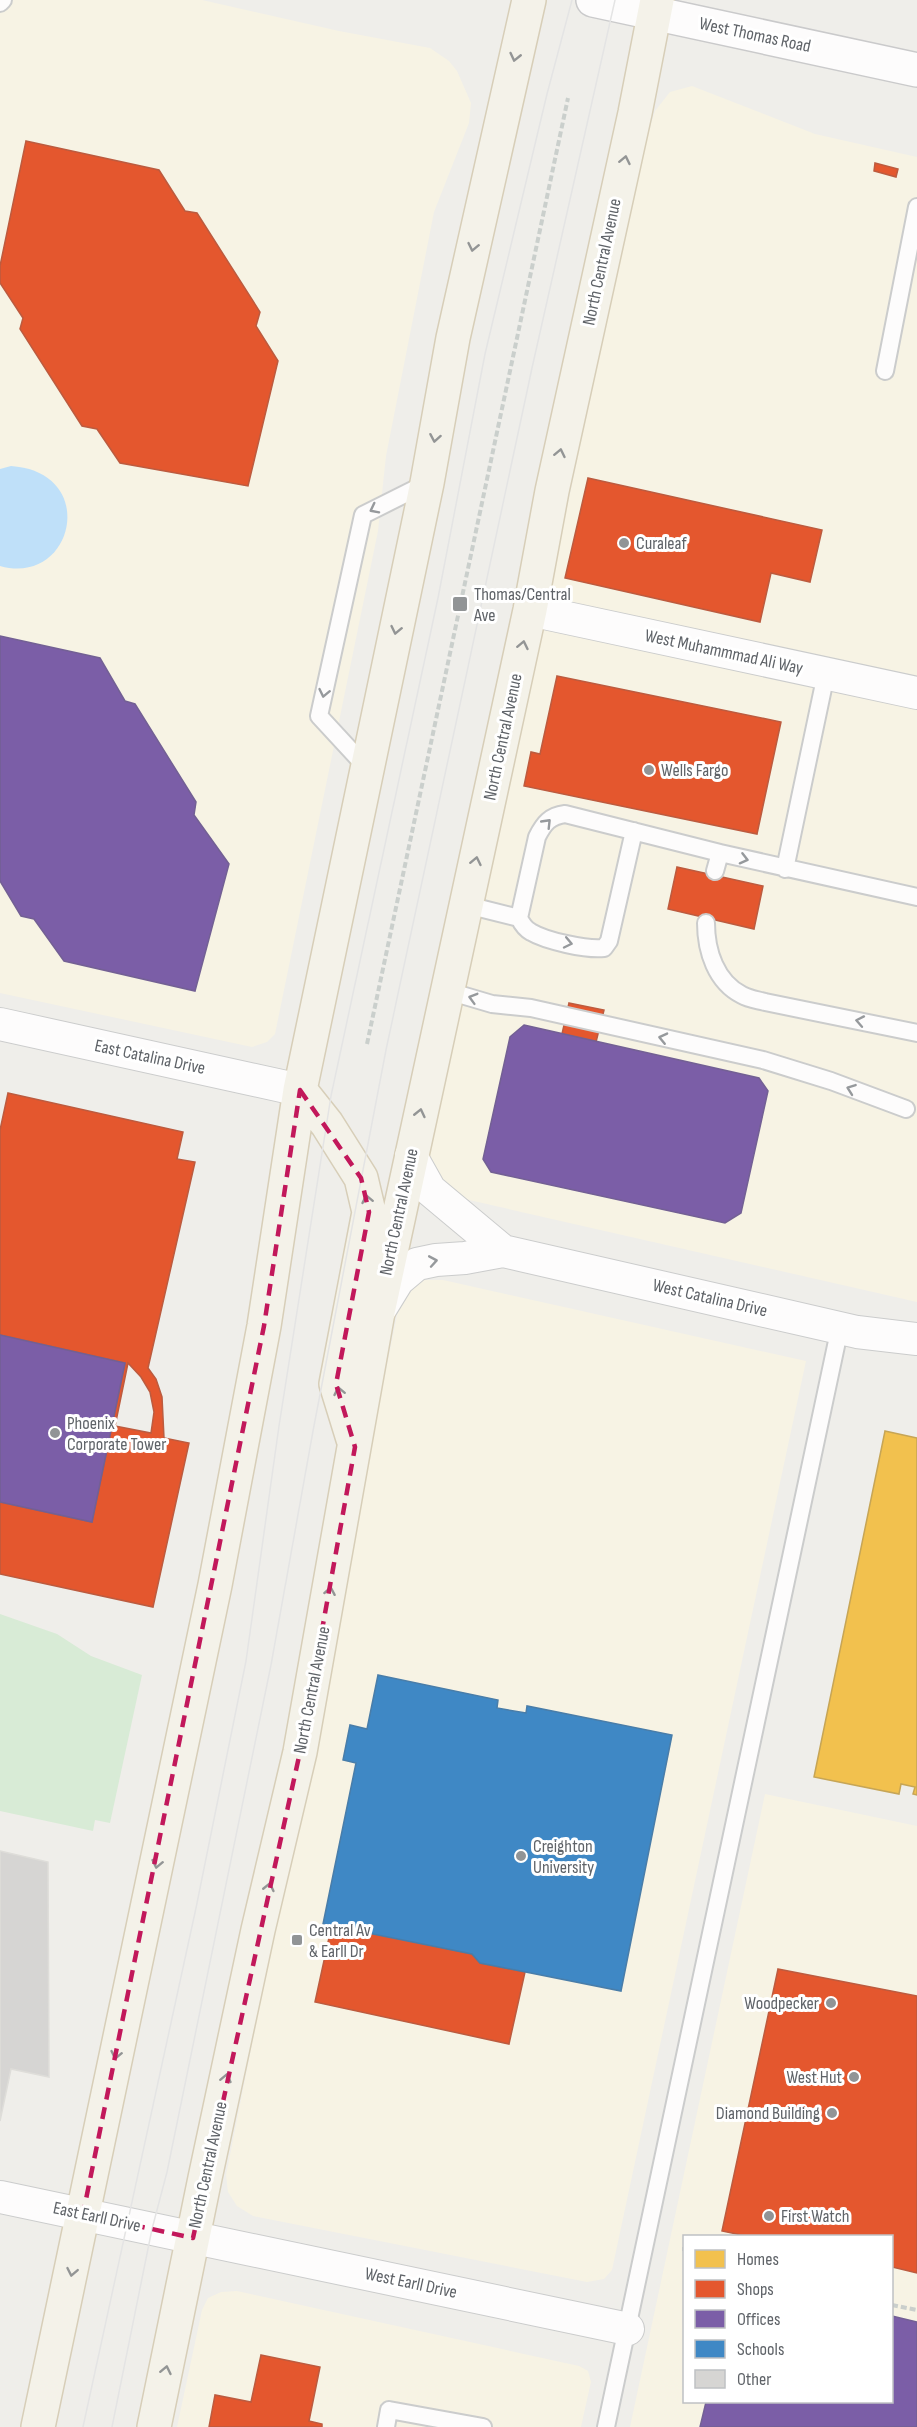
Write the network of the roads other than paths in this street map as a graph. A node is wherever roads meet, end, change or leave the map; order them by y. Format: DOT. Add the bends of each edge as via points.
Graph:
graph roads {
  1 [pos="529,0"];
  2 [pos="593,0"];
  3 [pos="656,7"];
  4 [pos="917,69"];
  5 [pos="917,207"];
  6 [pos="885,371"];
  7 [pos="427,483"];
  8 [pos="530,610"];
  9 [pos="826,674"];
  10 [pos="917,693"];
  11 [pos="367,768"];
  12 [pos="634,831"];
  13 [pos="720,853"];
  14 [pos="785,869"];
  15 [pos="715,871"];
  16 [pos="917,897"];
  17 [pos="467,904"];
  18 [pos="519,918"];
  19 [pos="706,923"];
  20 [pos="448,991"];
  21 [pos="0,1024"];
  22 [pos="917,1033"];
  23 [pos="300,1090"];
  24 [pos="906,1109"];
  25 [pos="411,1156"];
  26 [pos="503,1251"];
  27 [pos="378,1312"];
  28 [pos="840,1327"];
  29 [pos="917,1339"];
  30 [pos="355,1447"];
  31 [pos="0,2197"];
  32 [pos="83,2214"];
  33 [pos="194,2238"];
  34 [pos="628,2329"];
  35 [pos="38,2427"];
  36 [pos="154,2427"];
  37 [pos="386,2427"];
  38 [pos="483,2427"];
  39 [pos="606,2427"];
  1 -- 7 [label="main road, one-way" via="453,338"];
  2 -- 3 [label="main road, West Thomas Road"];
  3 -- 4 [label="main road, West Thomas Road"];
  8 -- 3 [label="main road, North Central Avenue, one-way"];
  5 -- 6 [label="lane"];
  7 -- 11 [label="main road, one-way"];
  7 -- 11 [label="lane, one-way" via="363,515 319,716"];
  8 -- 9 [label="street, West Muhammmad Ali Way"];
  17 -- 8 [label="main road, North Central Avenue, one-way"];
  9 -- 10 [label="street, West Muhammmad Ali Way"];
  9 -- 14 [label="lane"];
  11 -- 23 [label="main road"];
  12 -- 13 [label="lane"];
  18 -- 12 [label="lane, one-way" via="543,824 565,814"];
  18 -- 12 [label="lane, one-way" via="531,932 558,941 604,948 609,941"];
  13 -- 14 [label="lane, one-way"];
  13 -- 15 [label="lane"];
  14 -- 16 [label="lane"];
  17 -- 18 [label="lane"];
  17 -- 20 [label="main road, North Central Avenue"];
  22 -- 19 [label="lane, one-way" via="742,995 721,978 712,960"];
  24 -- 20 [label="lane, one-way" via="763,1060 531,1008 492,1004"];
  25 -- 20 [label="main road, North Central Avenue, one-way"];
  21 -- 23 [label="street, East Catalina Drive"];
  30 -- 23 [label="main road, one-way" via="336,1384 369,1212 362,1178"];
  23 -- 32 [label="main road, one-way" via="264,1326 216,1585"];
  25 -- 26 [label="street, West Catalina Drive" via="430,1190"];
  25 -- 27 [label="main road, North Central Avenue"];
  27 -- 26 [label="street, West Catalina Drive, one-way" via="398,1280 417,1264"];
  26 -- 28 [label="street, West Catalina Drive"];
  27 -- 30 [label="main road, North Central Avenue"];
  28 -- 29 [label="street, West Catalina Drive"];
  28 -- 34 [label="lane"];
  33 -- 30 [label="main road, North Central Avenue, one-way" via="258,1930 299,1759"];
  31 -- 32 [label="street, East Earll Drive"];
  32 -- 33 [label="street, East Earll Drive"];
  32 -- 35 [label="main road, one-way"];
  33 -- 34 [label="street, West Earll Drive"];
  36 -- 33 [label="main road, North Central Avenue, one-way"];
  34 -- 39 [label="lane"];
  37 -- 38 [label="lane" via="389,2410"];
}
